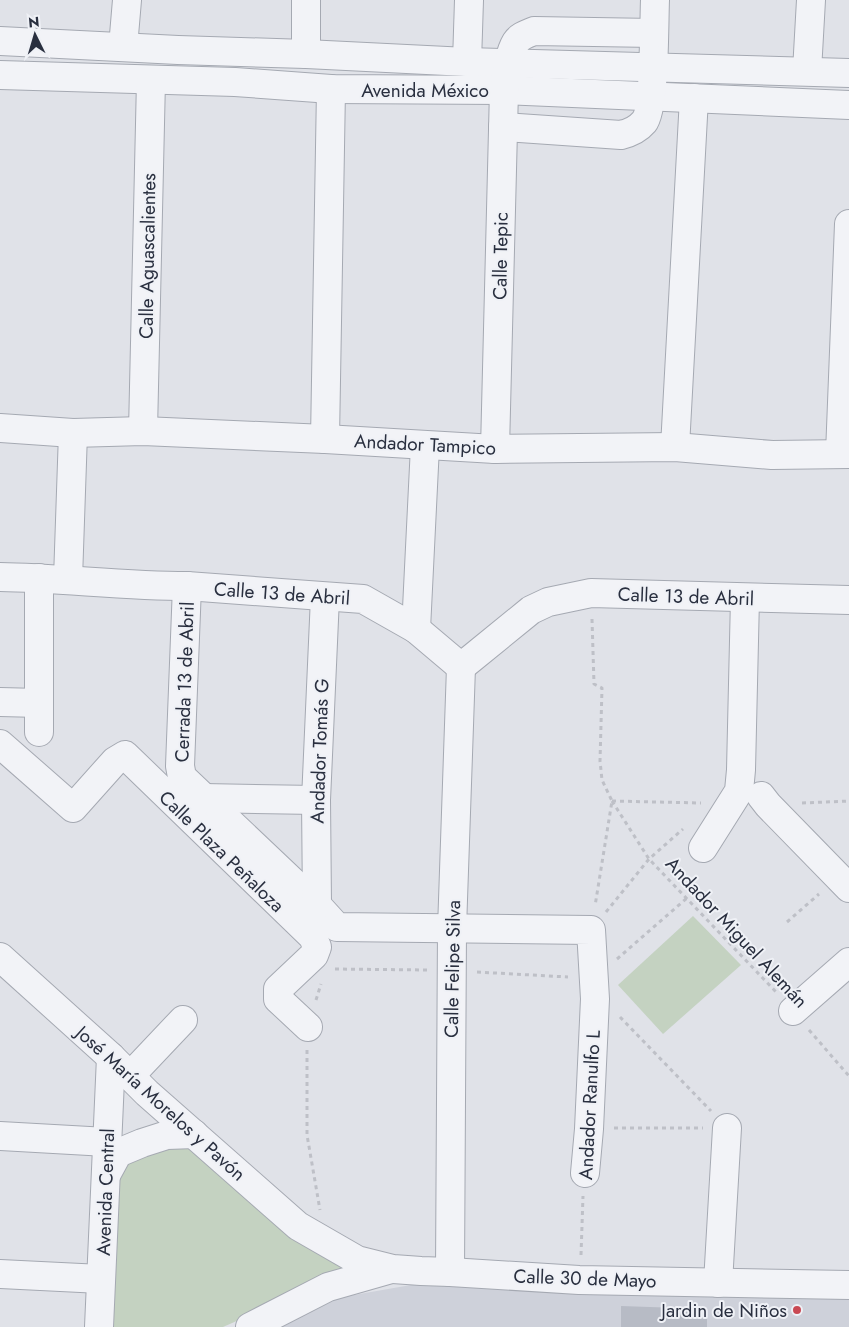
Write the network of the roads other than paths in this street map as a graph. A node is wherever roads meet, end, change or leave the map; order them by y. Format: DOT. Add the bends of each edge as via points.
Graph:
graph roads {
  1 [pos="127,0"];
  2 [pos="306,0"];
  3 [pos="469,0"];
  4 [pos="655,0"];
  5 [pos="811,0"];
  6 [pos="654,33"];
  7 [pos="0,40"];
  8 [pos="123,47"];
  9 [pos="306,54"];
  10 [pos="467,62"];
  11 [pos="509,63"];
  12 [pos="653,67"];
  13 [pos="807,72"];
  14 [pos="849,73"];
  15 [pos="0,76"];
  16 [pos="151,80"];
  17 [pos="331,89"];
  18 [pos="504,90"];
  19 [pos="651,97"];
  20 [pos="694,98"];
  21 [pos="849,105"];
  22 [pos="503,127"];
  23 [pos="849,224"];
  24 [pos="0,428"];
  25 [pos="143,431"];
  26 [pos="73,432"];
  27 [pos="325,439"];
  28 [pos="425,446"];
  29 [pos="675,447"];
  30 [pos="495,449"];
  31 [pos="845,454"];
  32 [pos="0,578"];
  33 [pos="39,578"];
  34 [pos="68,579"];
  35 [pos="187,586"];
  36 [pos="325,597"];
  37 [pos="745,598"];
  38 [pos="849,600"];
  39 [pos="416,629"];
  40 [pos="461,667"];
  41 [pos="0,702"];
  42 [pos="39,703"];
  43 [pos="39,732"];
  44 [pos="0,744"];
  45 [pos="204,798"];
  46 [pos="316,800"];
  47 [pos="764,801"];
  48 [pos="703,848"];
  49 [pos="844,882"];
  50 [pos="317,905"];
  51 [pos="452,930"];
  52 [pos="0,957"];
  53 [pos="849,962"];
  54 [pos="793,1011"];
  55 [pos="183,1020"];
  56 [pos="308,1027"];
  57 [pos="111,1057"];
  58 [pos="130,1076"];
  59 [pos="727,1128"];
  60 [pos="194,1134"];
  61 [pos="0,1136"];
  62 [pos="107,1142"];
  63 [pos="585,1173"];
  64 [pos="106,1174"];
  65 [pos="326,1242"];
  66 [pos="393,1268"];
  67 [pos="450,1272"];
  68 [pos="0,1274"];
  69 [pos="101,1279"];
  70 [pos="718,1283"];
  71 [pos="849,1285"];
  72 [pos="99,1327"];
  73 [pos="250,1327"];
  1 -- 8 [label="street"];
  2 -- 9 [label="street"];
  3 -- 10 [label="street"];
  4 -- 6 [label="street"];
  5 -- 13 [label="street"];
  6 -- 11 [label="street, Calle Tepic" via="534,32 516,42"];
  6 -- 12 [label="street"];
  7 -- 8 [label="street, Avenida México"];
  8 -- 9 [label="street, Avenida México"];
  9 -- 10 [label="street, Avenida México"];
  10 -- 11 [label="street, Avenida México"];
  11 -- 12 [label="street, Avenida México"];
  11 -- 18 [label="street, Calle Tepic"];
  12 -- 13 [label="street, Avenida México"];
  12 -- 19 [label="street"];
  13 -- 14 [label="street, Avenida México"];
  15 -- 16 [label="street, Avenida México"];
  16 -- 17 [label="street, Avenida México"];
  16 -- 25 [label="street, Calle Aguascalientes"];
  17 -- 18 [label="street, Avenida México"];
  17 -- 27 [label="street"];
  18 -- 19 [label="street, Avenida México"];
  18 -- 22 [label="street, Calle Tepic"];
  19 -- 20 [label="street, Avenida México"];
  19 -- 22 [label="street" via="645,121 630,134"];
  20 -- 21 [label="street, Avenida México"];
  20 -- 29 [label="street"];
  22 -- 30 [label="street, Calle Tepic"];
  23 -- 31 [label="street"];
  24 -- 26 [label="street, Andador Tampico"];
  25 -- 26 [label="street, Andador Tampico"];
  25 -- 27 [label="street, Andador Tampico"];
  26 -- 34 [label="street"];
  27 -- 28 [label="street, Andador Tampico"];
  28 -- 30 [label="street, Andador Tampico"];
  28 -- 39 [label="street"];
  29 -- 30 [label="street, Andador Tampico"];
  29 -- 31 [label="street, Andador Tampico" via="772,455"];
  32 -- 33 [label="street, Calle 13 de Abril"];
  33 -- 34 [label="street, Calle 13 de Abril"];
  33 -- 42 [label="street"];
  34 -- 35 [label="street, Calle 13 de Abril"];
  35 -- 36 [label="street, Calle 13 de Abril"];
  35 -- 45 [label="street, Cerrada 13 de Abril" via="180,766 182,776"];
  36 -- 39 [label="street, Calle 13 de Abril" via="363,599"];
  36 -- 46 [label="street, Andador Tomás G"];
  37 -- 38 [label="street, Calle 13 de Abril"];
  37 -- 40 [label="street, Calle 13 de Abril" via="591,593 548,602 531,610"];
  37 -- 48 [label="street" via="739,791"];
  39 -- 40 [label="street, Calle 13 de Abril"];
  40 -- 51 [label="street, Calle Felipe Silva"];
  41 -- 42 [label="street"];
  42 -- 43 [label="street"];
  44 -- 56 [label="street, Calle Plaza Peñaloza" via="73,808 115,761 125,755 313,937 317,947 314,955 278,989 278,999"];
  45 -- 46 [label="street"];
  45 -- 50 [label="street, Cerrada 13 de Abril"];
  46 -- 50 [label="street, Andador Tomás G"];
  47 -- 49 [label="street"];
  50 -- 51 [label="street, Cerrada 13 de Abril" via="337,927"];
  51 -- 63 [label="street, Andador Ranulfo L" via="591,930 595,999"];
  51 -- 67 [label="street, Calle Felipe Silva"];
  52 -- 57 [label="street, José María Morelos y Pavón"];
  53 -- 54 [label="street"];
  55 -- 58 [label="street"];
  57 -- 58 [label="street, José María Morelos y Pavón"];
  57 -- 62 [label="street, Avenida Central"];
  58 -- 60 [label="street, José María Morelos y Pavón"];
  59 -- 70 [label="street"];
  60 -- 64 [label="street" via="167,1135 118,1153"];
  60 -- 65 [label="street, José María Morelos y Pavón" via="298,1226"];
  61 -- 62 [label="street"];
  62 -- 64 [label="street, Avenida Central"];
  64 -- 69 [label="street, Avenida Central"];
  65 -- 66 [label="street, Calle 30 de Mayo" via="357,1260"];
  66 -- 67 [label="street, Calle 30 de Mayo"];
  66 -- 73 [label="street" via="328,1288"];
  67 -- 70 [label="street, Calle 30 de Mayo" via="579,1280"];
  68 -- 69 [label="street"];
  69 -- 72 [label="street, Avenida Central"];
  70 -- 71 [label="street, Calle 30 de Mayo"];
}
